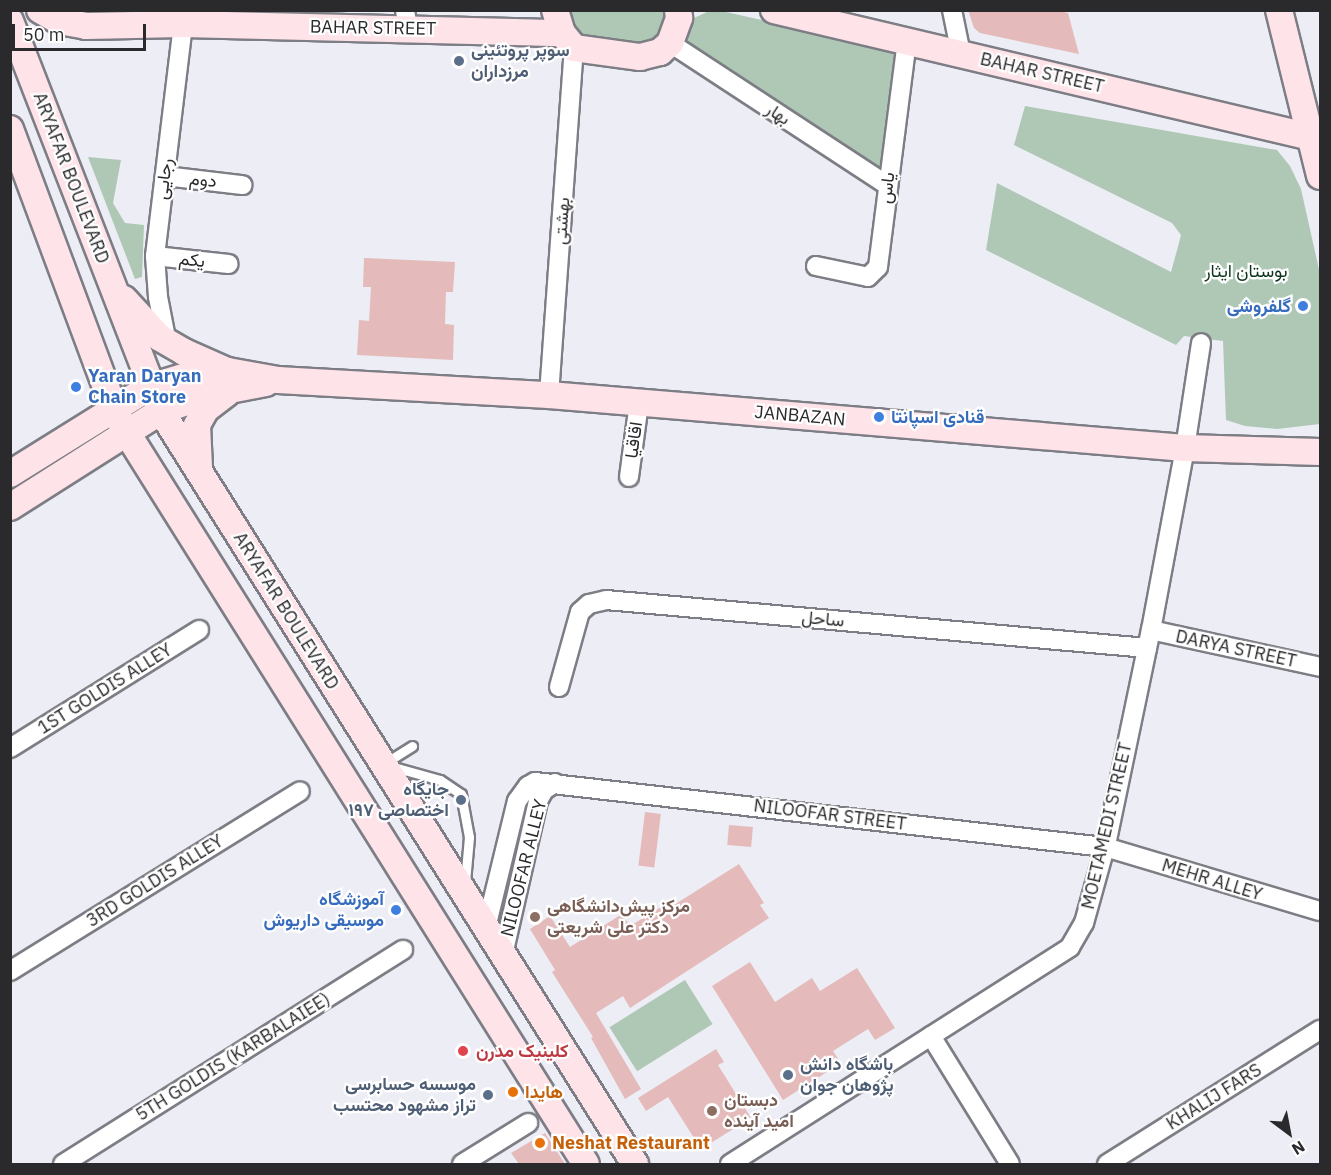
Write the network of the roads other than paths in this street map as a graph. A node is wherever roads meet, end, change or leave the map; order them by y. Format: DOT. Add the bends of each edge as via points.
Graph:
graph roads {
  1 [pos="40,10"];
  2 [pos="774,10"];
  3 [pos="952,10"];
  4 [pos="1279,10"];
  5 [pos="682,13"];
  6 [pos="406,19"];
  7 [pos="10,21"];
  8 [pos="183,24"];
  9 [pos="564,30"];
  10 [pos="907,42"];
  11 [pos="670,43"];
  12 [pos="961,54"];
  13 [pos="10,129"];
  14 [pos="1316,138"];
  15 [pos="165,176"];
  16 [pos="1320,176"];
  17 [pos="242,184"];
  18 [pos="887,185"];
  19 [pos="155,256"];
  20 [pos="229,264"];
  21 [pos="816,266"];
  22 [pos="115,288"];
  23 [pos="165,333"];
  24 [pos="1201,342"];
  25 [pos="230,381"];
  26 [pos="150,387"];
  27 [pos="549,395"];
  28 [pos="639,402"];
  29 [pos="114,409"];
  30 [pos="160,411"];
  31 [pos="127,433"];
  32 [pos="1185,448"];
  33 [pos="1320,452"];
  34 [pos="10,474"];
  35 [pos="201,476"];
  36 [pos="629,477"];
  37 [pos="10,507"];
  38 [pos="200,630"];
  39 [pos="1149,639"];
  40 [pos="1320,667"];
  41 [pos="559,687"];
  42 [pos="412,746"];
  43 [pos="10,748"];
  44 [pos="382,764"];
  45 [pos="555,783"];
  46 [pos="300,790"];
  47 [pos="1105,848"];
  48 [pos="464,894"];
  49 [pos="1320,911"];
  50 [pos="486,928"];
  51 [pos="403,950"];
  52 [pos="503,955"];
  53 [pos="10,971"];
  54 [pos="1320,1030"];
  55 [pos="931,1036"];
  56 [pos="528,1123"];
  57 [pos="63,1164"];
  58 [pos="462,1164"];
  59 [pos="586,1164"];
  60 [pos="635,1164"];
  61 [pos="730,1164"];
  62 [pos="1010,1164"];
  63 [pos="1107,1164"];
  1 -- 8 [label="main road" via="59,21 86,26"];
  2 -- 10 [label="main road, BAHAR STREET"];
  3 -- 12 [label="street"];
  4 -- 14 [label="main road"];
  5 -- 11 [label="main road"];
  6 -- 8 [label="main road, BAHAR STREET"];
  6 -- 9 [label="main road, BAHAR STREET"];
  7 -- 22 [label="main road, ARYAFAR BOULEVARD"];
  8 -- 15 [label="street, رجایی"];
  9 -- 11 [label="main road, BAHAR STREET" via="640,57 660,52"];
  9 -- 27 [label="street, بهشتی"];
  10 -- 12 [label="main road, BAHAR STREET"];
  10 -- 18 [label="street, یاس"];
  11 -- 18 [label="street, بهار"];
  12 -- 14 [label="main road, BAHAR STREET"];
  13 -- 29 [label="main road"];
  14 -- 16 [label="main road"];
  15 -- 17 [label="street, دوم"];
  15 -- 19 [label="street, رجایی"];
  18 -- 21 [label="street, یاس" via="875,274 868,277"];
  19 -- 20 [label="street, یکم"];
  19 -- 23 [label="street, رجایی"];
  22 -- 25 [label="main road" via="160,338"];
  22 -- 26 [label="main road, ARYAFAR BOULEVARD"];
  24 -- 32 [label="street, MOETAMEDI STREET"];
  25 -- 26 [label="main road, JANBAZAN" via="193,374"];
  25 -- 27 [label="main road, JANBAZAN"];
  25 -- 30 [label="main road, JANBAZAN" via="210,394"];
  25 -- 35 [label="main road" via="197,425"];
  26 -- 29 [label="main road, JANBAZAN"];
  26 -- 30 [label="main road, ARYAFAR BOULEVARD"];
  27 -- 28 [label="main road, JANBAZAN"];
  28 -- 32 [label="main road, JANBAZAN"];
  28 -- 36 [label="street, اقاقیا"];
  29 -- 31 [label="main road"];
  29 -- 34 [label="main road, JANBAZAN"];
  30 -- 31 [label="main road, JANBAZAN"];
  30 -- 35 [label="main road, ARYAFAR BOULEVARD"];
  31 -- 37 [label="main road, JANBAZAN"];
  31 -- 59 [label="main road"];
  32 -- 33 [label="main road, JANBAZAN"];
  32 -- 39 [label="street, MOETAMEDI STREET"];
  35 -- 44 [label="main road, ARYAFAR BOULEVARD"];
  38 -- 43 [label="street, 1ST GOLDIS ALLEY"];
  39 -- 40 [label="street, DARYA STREET"];
  39 -- 41 [label="street, ساحل" via="606,600 589,604 580,612"];
  39 -- 47 [label="street, MOETAMEDI STREET"];
  42 -- 44 [label="lane"];
  44 -- 48 [label="main road, ARYAFAR BOULEVARD"];
  44 -- 48 [label="lane" via="440,780 461,794 469,837"];
  45 -- 47 [label="street, NILOOFAR STREET"];
  45 -- 50 [label="street, NILOOFAR ALLEY" via="535,782 517,801"];
  45 -- 52 [label="street, NILOOFAR ALLEY" via="544,790 538,801"];
  46 -- 53 [label="street, 3RD GOLDIS ALLEY"];
  47 -- 49 [label="street, MEHR ALLEY"];
  47 -- 55 [label="street, MOETAMEDI STREET" via="1084,923 1070,947"];
  48 -- 50 [label="main road, ARYAFAR BOULEVARD"];
  50 -- 52 [label="main road, ARYAFAR BOULEVARD"];
  51 -- 57 [label="street, 5TH GOLDIS (KARBALAIEE)"];
  52 -- 60 [label="main road, ARYAFAR BOULEVARD"];
  54 -- 63 [label="street, KHALIJ FARS"];
  55 -- 61 [label="street, MOETAMEDI STREET"];
  55 -- 62 [label="street"];
  56 -- 58 [label="street"];
}
